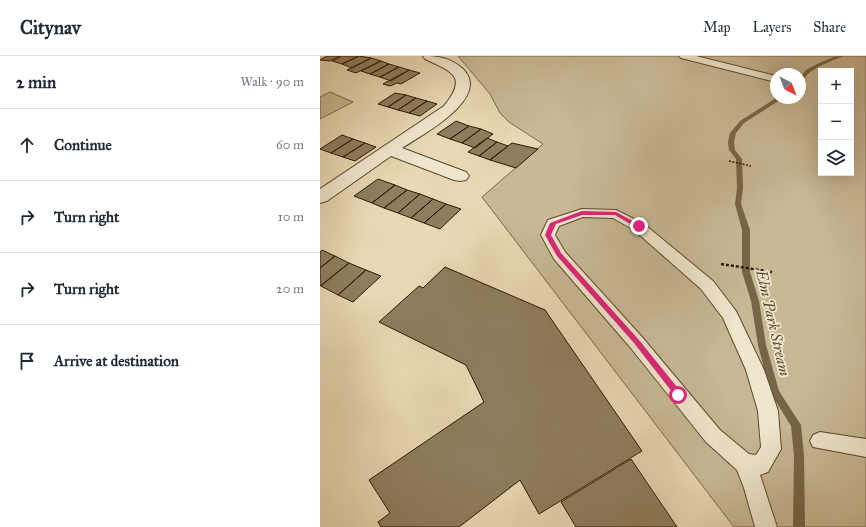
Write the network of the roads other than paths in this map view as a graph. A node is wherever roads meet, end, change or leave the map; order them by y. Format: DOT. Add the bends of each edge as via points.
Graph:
graph roads {
  1 [pos="430,56"];
  2 [pos="684,56"];
  3 [pos="770,78"];
  4 [pos="391,150"];
  5 [pos="460,176"];
  6 [pos="320,197"];
  7 [pos="820,441"];
  8 [pos="866,448"];
  9 [pos="744,463"];
  10 [pos="766,527"];
  1 -- 4 [label="street" via="452,66 460,74 463,82 462,94 449,109"];
  2 -- 3 [label="lane"];
  4 -- 5 [label="street"];
  4 -- 6 [label="street"];
  7 -- 8 [label="lane"];
  9 -- 9 [label="lane" via="761,465 771,449 768,411 755,370 730,315 707,286 639,226 616,214 582,213 553,223 548,235 559,255 636,342 713,436"];
  9 -- 10 [label="lane"];
}
